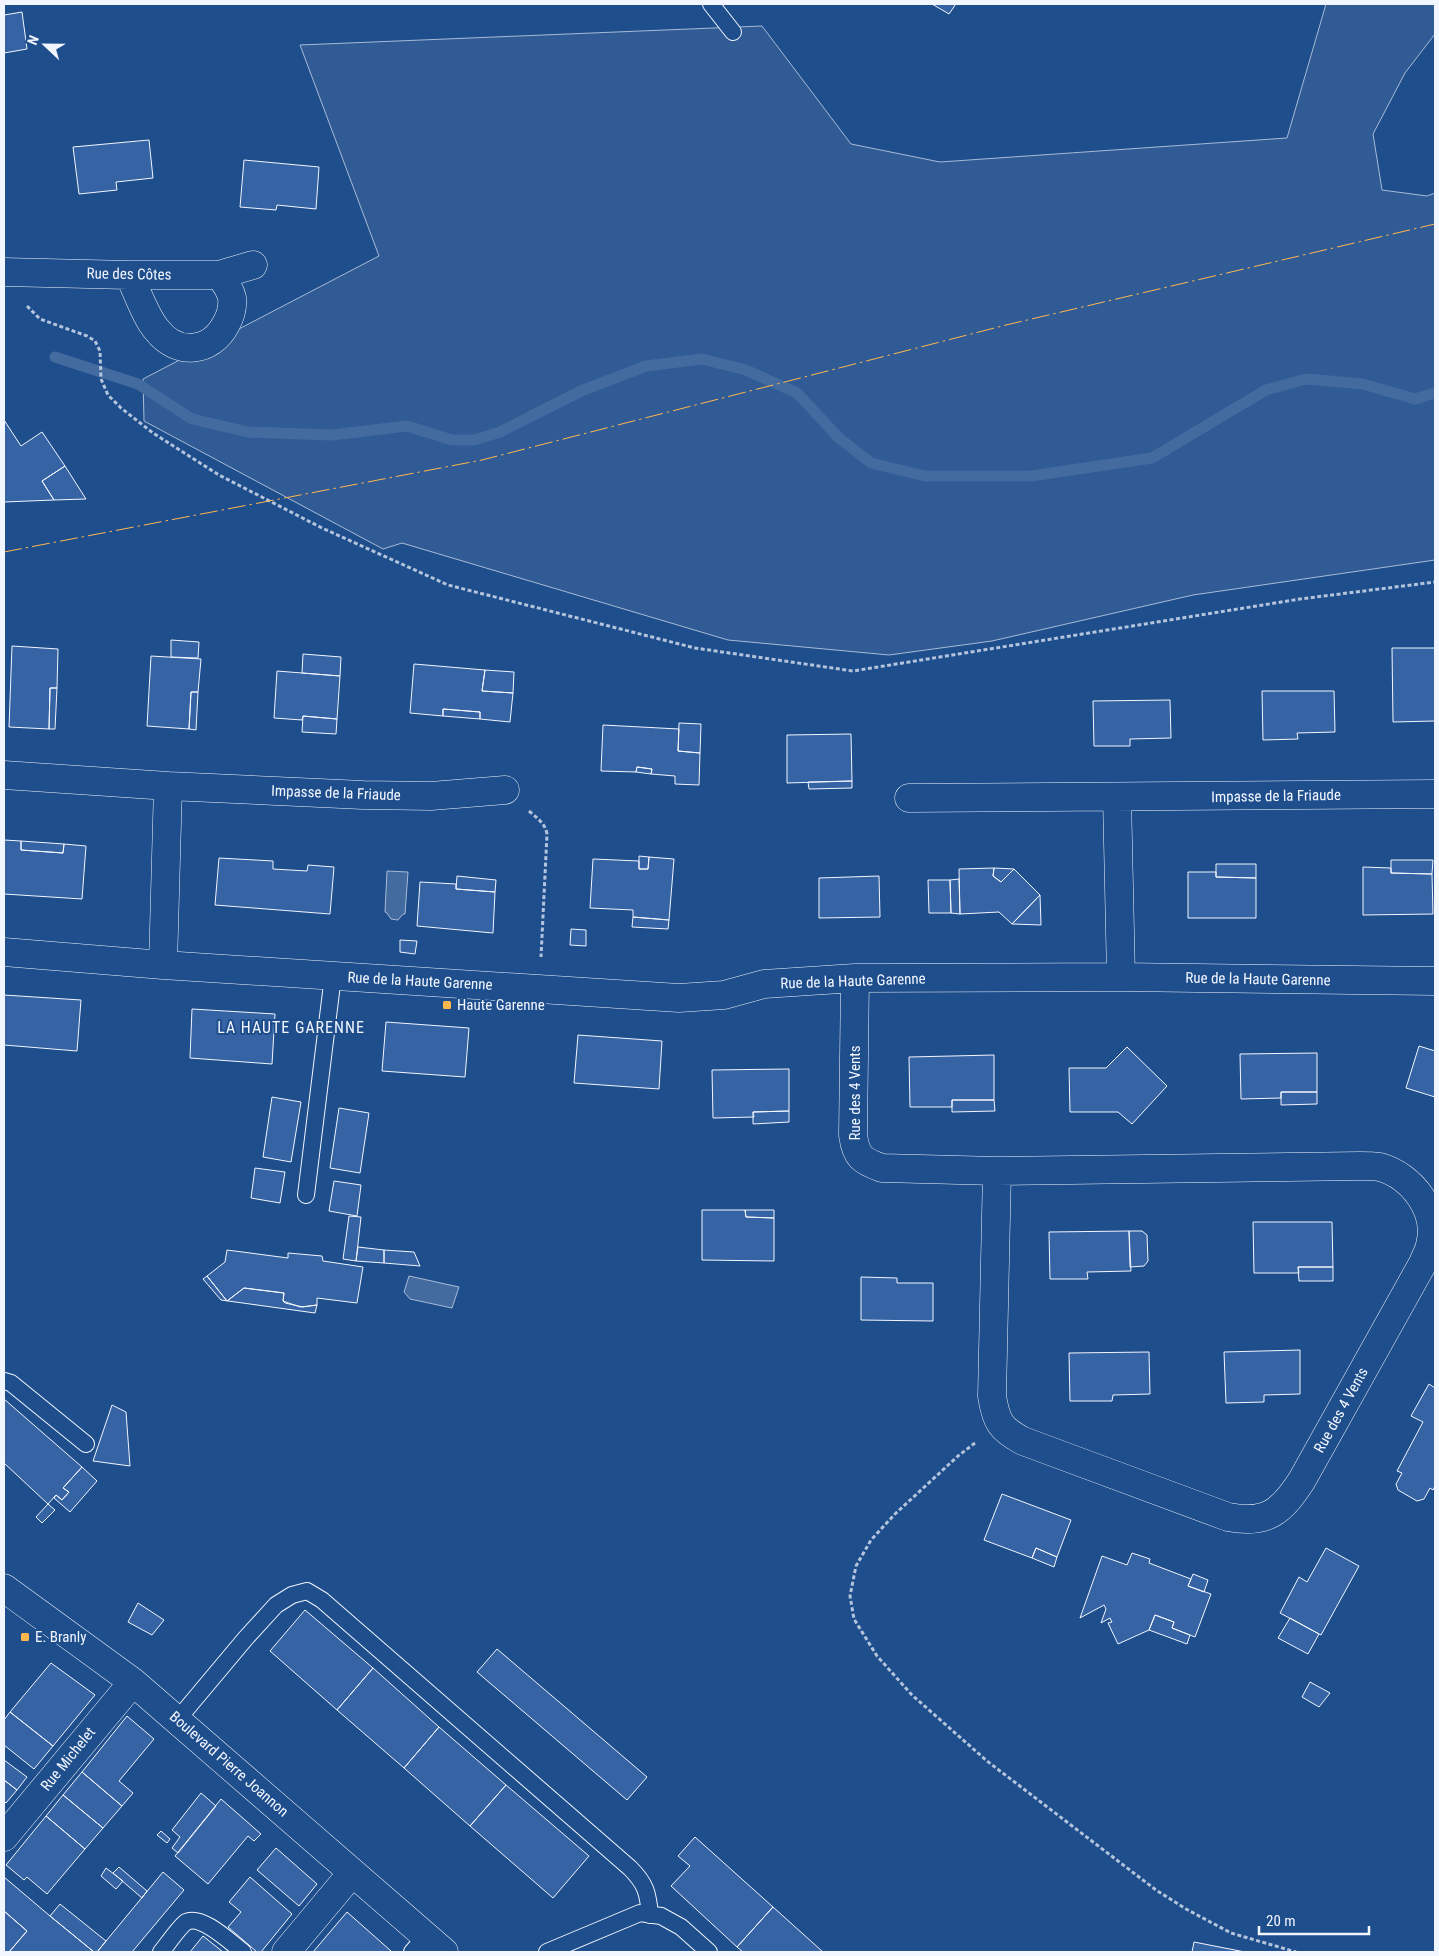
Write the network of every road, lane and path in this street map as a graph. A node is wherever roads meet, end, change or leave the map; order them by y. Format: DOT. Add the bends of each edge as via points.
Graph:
graph roads {
  1 [pos="711,4"];
  2 [pos="733,32"];
  3 [pos="253,265"];
  4 [pos="4,272"];
  5 [pos="130,275"];
  6 [pos="219,275"];
  7 [pos="24,303"];
  8 [pos="1435,582"];
  9 [pos="4,775"];
  10 [pos="168,786"];
  11 [pos="505,790"];
  12 [pos="1435,794"];
  13 [pos="1117,797"];
  14 [pos="908,798"];
  15 [pos="4,952"];
  16 [pos="163,965"];
  17 [pos="333,976"];
  18 [pos="1122,977"];
  19 [pos="855,978"];
  20 [pos="1435,981"];
  21 [pos="539,988"];
  22 [pos="997,1171"];
  23 [pos="306,1195"];
  24 [pos="4,1381"];
  25 [pos="1001,1427"];
  26 [pos="86,1444"];
  27 [pos="4,1588"];
  28 [pos="133,1682"];
  29 [pos="178,1719"];
  30 [pos="4,1837"];
  31 [pos="352,1873"];
  32 [pos="650,1915"];
  33 [pos="427,1947"];
  34 [pos="161,1952"];
  35 [pos="243,1952"];
  36 [pos="286,1952"];
  37 [pos="548,1952"];
  38 [pos="709,1952"];
  39 [pos="1296,1952"];
  1 -- 2 [label="lane"];
  3 -- 6 [label="street, Rue des Côtes"];
  4 -- 5 [label="street, Rue des Côtes"];
  5 -- 6 [label="street, Rue des Côtes"];
  5 -- 6 [label="street" via="157,330 173,344 192,348 208,345 221,333 230,316 232,299"];
  7 -- 8 [label="path" via="40,318 95,341 100,350 101,379 108,395 153,433 219,475 322,528 448,585 695,648 854,672 1300,599"];
  9 -- 10 [label="street, Impasse de la Friaude"];
  10 -- 11 [label="street, Impasse de la Friaude" via="431,796"];
  10 -- 16 [label="street"];
  11 -- 21 [label="path" via="546,828"];
  12 -- 13 [label="street, Impasse de la Friaude"];
  13 -- 14 [label="street, Impasse de la Friaude"];
  13 -- 18 [label="street"];
  15 -- 16 [label="street, Rue de la Haute Garenne"];
  16 -- 17 [label="street, Rue de la Haute Garenne"];
  17 -- 21 [label="street, Rue de la Haute Garenne"];
  17 -- 23 [label="lane"];
  18 -- 19 [label="street, Rue de la Haute Garenne"];
  18 -- 20 [label="street, Rue de la Haute Garenne"];
  19 -- 21 [label="street, Rue de la Haute Garenne" via="764,984 724,995 680,998"];
  19 -- 22 [label="street, Rue des 4 Vents" via="853,1135 860,1158 882,1168"];
  22 -- 25 [label="street" via="992,1396"];
  22 -- 25 [label="street, Rue des 4 Vents" via="1380,1168 1399,1176 1416,1189 1428,1207 1431,1224 1431,1244 1423,1263 1302,1480 1292,1496 1263,1518 1246,1521 1228,1517 1022,1441"];
  24 -- 26 [label="lane" via="11,1383"];
  25 -- 39 [label="path" via="958,1456 871,1540 856,1566 850,1596 854,1619 876,1656 912,1695 987,1761 1156,1890 1230,1933"];
  27 -- 28 [label="street, Boulevard Pierre Joannon"];
  28 -- 29 [label="street, Boulevard Pierre Joannon"];
  28 -- 30 [label="street, Rue Michelet"];
  29 -- 31 [label="street, Boulevard Pierre Joannon"];
  29 -- 32 [label="lane" via="276,1605 292,1595 308,1591 630,1868 642,1880"];
  31 -- 33 [label="street, Boulevard Pierre Joannon"];
  31 -- 36 [label="street"];
  32 -- 37 [label="lane" via="640,1913 620,1920"];
  32 -- 38 [label="lane" via="661,1916 681,1927"];
  34 -- 35 [label="lane" via="186,1923 193,1921 210,1927"];
}
